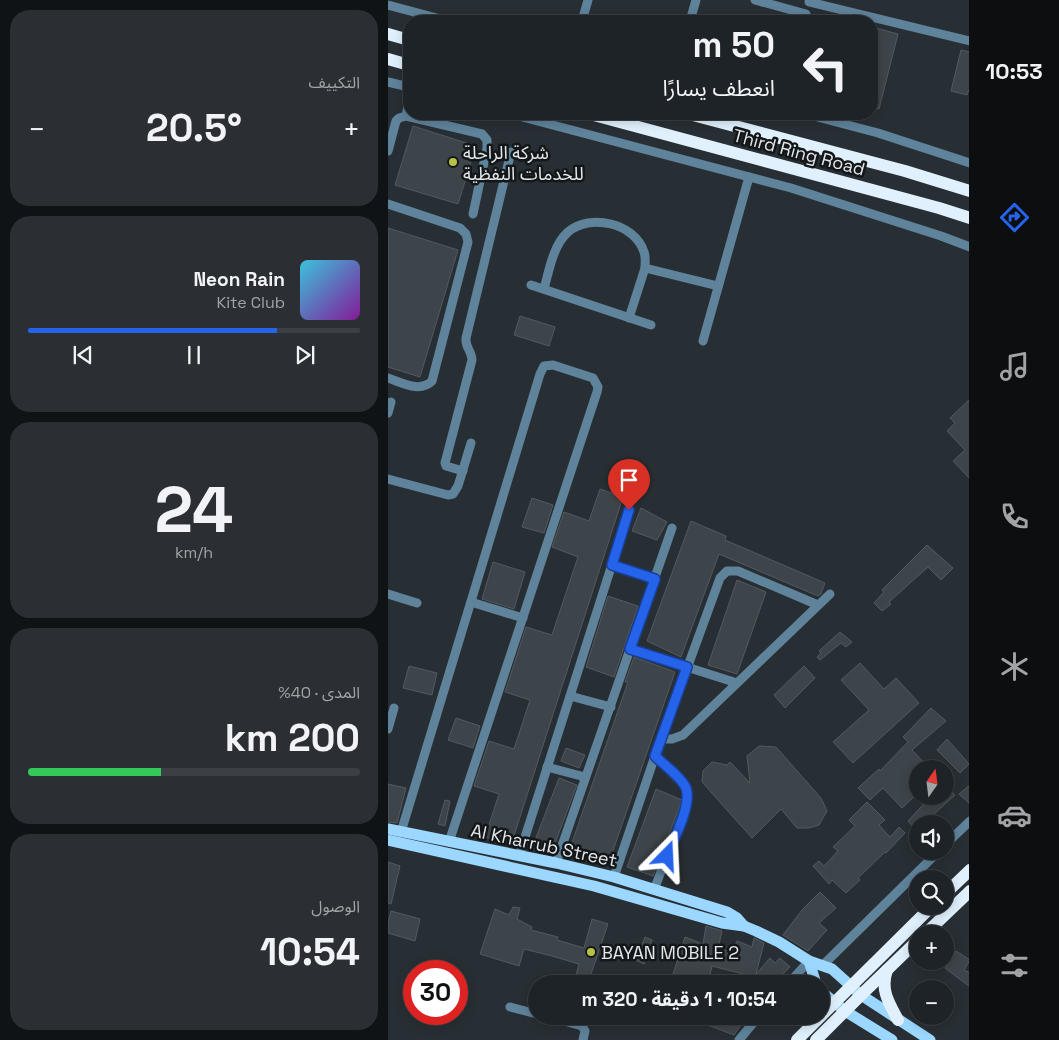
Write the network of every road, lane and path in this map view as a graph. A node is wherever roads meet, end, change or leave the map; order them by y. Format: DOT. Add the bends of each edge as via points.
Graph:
graph roads {
  1 [pos="588,0"];
  2 [pos="696,0"];
  3 [pos="755,0"];
  4 [pos="809,1"];
  5 [pos="388,5"];
  6 [pos="426,15"];
  7 [pos="584,15"];
  8 [pos="692,15"];
  9 [pos="799,15"];
  10 [pos="806,15"];
  11 [pos="865,15"];
  12 [pos="878,18"];
  13 [pos="388,34"];
  14 [pos="403,38"];
  15 [pos="970,41"];
  16 [pos="388,59"];
  17 [pos="403,63"];
  18 [pos="388,82"];
  19 [pos="403,86"];
  20 [pos="403,117"];
  21 [pos="424,120"];
  22 [pos="534,120"];
  23 [pos="612,120"];
  24 [pos="712,120"];
  25 [pos="829,120"];
  26 [pos="388,151"];
  27 [pos="511,152"];
  28 [pos="970,163"];
  29 [pos="749,177"];
  30 [pos="970,191"];
  31 [pos="388,204"];
  32 [pos="473,214"];
  33 [pos="970,218"];
  34 [pos="970,247"];
  35 [pos="645,268"];
  36 [pos="531,285"];
  37 [pos="718,286"];
  38 [pos="544,289"];
  39 [pos="629,318"];
  40 [pos="651,325"];
  41 [pos="703,341"];
  42 [pos="388,378"];
  43 [pos="391,402"];
  44 [pos="388,413"];
  45 [pos="471,443"];
  46 [pos="463,471"];
  47 [pos="388,478"];
  48 [pos="629,510"];
  49 [pos="672,528"];
  50 [pos="612,565"];
  51 [pos="655,579"];
  52 [pos="388,594"];
  53 [pos="830,594"];
  54 [pos="471,602"];
  55 [pos="417,603"];
  56 [pos="818,606"];
  57 [pos="523,618"];
  58 [pos="630,649"];
  59 [pos="687,667"];
  60 [pos="737,683"];
  61 [pos="570,696"];
  62 [pos="611,707"];
  63 [pos="394,708"];
  64 [pos="388,729"];
  65 [pos="661,739"];
  66 [pos="655,756"];
  67 [pos="547,767"];
  68 [pos="585,777"];
  69 [pos="970,821"];
  70 [pos="388,829"];
  71 [pos="402,832"];
  72 [pos="954,836"];
  73 [pos="388,840"];
  74 [pos="449,842"];
  75 [pos="519,856"];
  76 [pos="929,860"];
  77 [pos="556,863"];
  78 [pos="970,870"];
  79 [pos="598,874"];
  80 [pos="614,877"];
  81 [pos="954,885"];
  82 [pos="594,886"];
  83 [pos="654,890"];
  84 [pos="970,891"];
  85 [pos="923,915"];
  86 [pos="934,925"];
  87 [pos="744,926"];
  88 [pos="909,949"];
  89 [pos="809,961"];
  90 [pos="823,965"];
  91 [pos="887,970"];
  92 [pos="796,975"];
  93 [pos="812,975"];
  94 [pos="850,986"];
  95 [pos="861,994"];
  96 [pos="830,1000"];
  97 [pos="833,1003"];
  98 [pos="830,1006"];
  99 [pos="510,1007"];
  100 [pos="845,1011"];
  101 [pos="528,1012"];
  102 [pos="898,1020"];
  103 [pos="578,1025"];
  104 [pos="752,1025"];
  105 [pos="812,1025"];
  106 [pos="582,1040"];
  107 [pos="739,1040"];
  108 [pos="797,1040"];
  109 [pos="816,1040"];
  110 [pos="892,1040"];
  111 [pos="930,1040"];
  1 -- 7 [label="street"];
  2 -- 8 [label="street"];
  3 -- 9 [label="street"];
  4 -- 10 [label="street"];
  4 -- 11 [label="street"];
  5 -- 6 [label="street"];
  12 -- 15 [label="street"];
  13 -- 14 [label="highway"];
  16 -- 17 [label="highway"];
  18 -- 19 [label="street"];
  20 -- 26 [label="street" via="396,121"];
  21 -- 32 [label="street" via="479,132 485,137 487,148"];
  22 -- 29 [label="street"];
  23 -- 33 [label="highway, Third Ring Road"];
  24 -- 30 [label="highway, Third Ring Road"];
  25 -- 28 [label="street"];
  27 -- 46 [label="street" via="466,338 472,360 445,463"];
  29 -- 34 [label="street" via="844,204"];
  29 -- 37 [label="street"];
  31 -- 42 [label="street" via="460,228 468,242 432,381 421,388"];
  35 -- 37 [label="street"];
  35 -- 38 [label="street" via="644,252 631,234 610,224 588,224 574,228 561,240"];
  35 -- 39 [label="street"];
  36 -- 38 [label="street"];
  37 -- 41 [label="street"];
  38 -- 39 [label="street"];
  39 -- 40 [label="street"];
  43 -- 44 [label="street"];
  45 -- 46 [label="street"];
  46 -- 47 [label="street" via="456,491 448,495"];
  48 -- 50 [label="street"];
  49 -- 51 [label="street"];
  50 -- 51 [label="street"];
  50 -- 61 [label="street"];
  51 -- 58 [label="street"];
  52 -- 55 [label="street"];
  53 -- 56 [label="street"];
  54 -- 57 [label="street"];
  54 -- 57 [label="street" via="540,374 544,366 553,365 593,378 598,387"];
  54 -- 71 [label="street"];
  56 -- 59 [label="street" via="738,571 727,571 720,578"];
  56 -- 60 [label="street"];
  57 -- 74 [label="street"];
  58 -- 59 [label="street"];
  58 -- 62 [label="street"];
  59 -- 60 [label="street"];
  59 -- 65 [label="street"];
  60 -- 65 [label="street" via="683,735"];
  61 -- 62 [label="street"];
  61 -- 67 [label="street"];
  62 -- 68 [label="street"];
  63 -- 64 [label="street"];
  65 -- 66 [label="street"];
  66 -- 80 [label="street"];
  66 -- 83 [label="street" via="685,786 688,800"];
  67 -- 68 [label="street"];
  67 -- 75 [label="street"];
  68 -- 77 [label="street"];
  69 -- 72 [label="street"];
  70 -- 71 [label="main road, Al Kharrub Street"];
  71 -- 74 [label="main road, Al Kharrub Street"];
  73 -- 82 [label="main road, Al Kharrub Street"];
  74 -- 75 [label="main road, Al Kharrub Street"];
  75 -- 77 [label="main road, Al Kharrub Street"];
  76 -- 90 [label="street"];
  77 -- 79 [label="main road, Al Kharrub Street"];
  78 -- 81 [label="highway"];
  79 -- 80 [label="main road, Al Kharrub Street"];
  79 -- 82 [label="main road"];
  80 -- 83 [label="main road, Al Kharrub Street"];
  82 -- 87 [label="main road, Al Kharrub Street" via="722,923"];
  83 -- 87 [label="main road, Al Kharrub Street" via="727,912"];
  84 -- 86 [label="highway"];
  85 -- 94 [label="highway"];
  87 -- 89 [label="main road, Al Kharrub Street" via="779,942"];
  88 -- 91 [label="highway"];
  89 -- 90 [label="main road, Al Kharrub Street"];
  89 -- 92 [label="street"];
  89 -- 93 [label="main road"];
  90 -- 94 [label="main road, Al Kharrub Street"];
  91 -- 95 [label="highway"];
  91 -- 102 [label="highway" via="885,995"];
  94 -- 95 [label="main road, Al Kharrub Street"];
  94 -- 97 [label="highway"];
  95 -- 100 [label="highway"];
  95 -- 102 [label="main road, Al Kharrub Street"];
  96 -- 97 [label="main road"];
  97 -- 98 [label="highway"];
  97 -- 100 [label="main road"];
  99 -- 101 [label="street"];
  100 -- 109 [label="highway"];
  100 -- 110 [label="main road"];
  102 -- 111 [label="main road, Al Kharrub Street"];
  103 -- 106 [label="street" via="585,1031"];
  104 -- 107 [label="street"];
  105 -- 108 [label="highway"];
}
